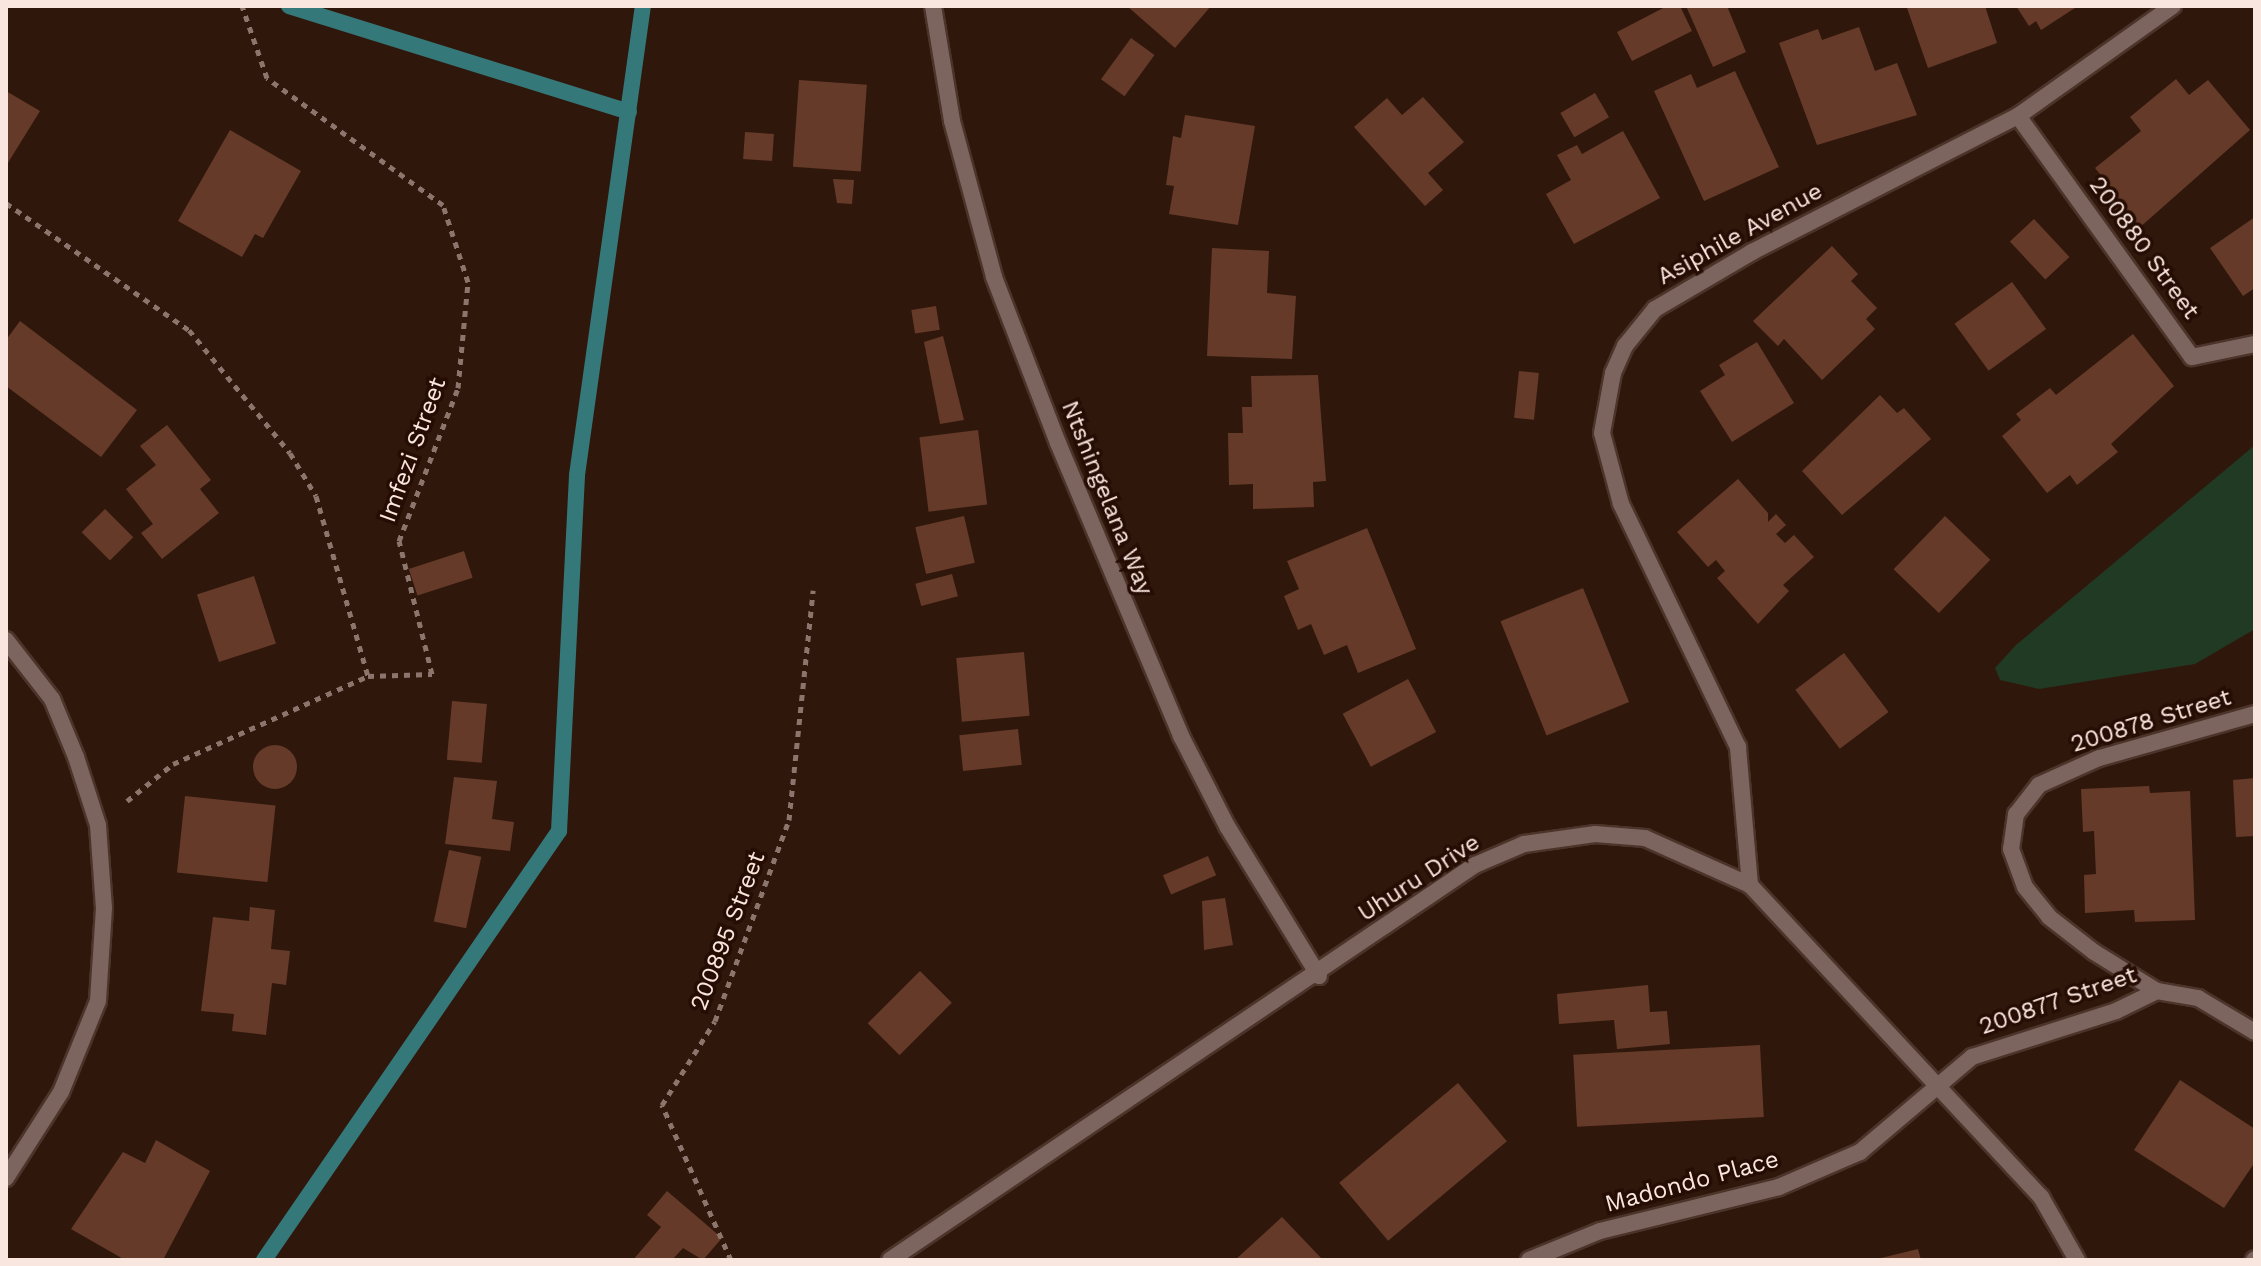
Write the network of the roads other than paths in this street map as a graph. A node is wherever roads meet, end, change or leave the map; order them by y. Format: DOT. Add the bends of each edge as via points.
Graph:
graph roads {
  1 [pos="933,6"];
  2 [pos="2173,6"];
  3 [pos="2018,116"];
  4 [pos="2255,344"];
  5 [pos="6,640"];
  6 [pos="2255,714"];
  7 [pos="2011,849"];
  8 [pos="1750,885"];
  9 [pos="1319,976"];
  10 [pos="2157,991"];
  11 [pos="2255,1032"];
  12 [pos="1937,1085"];
  13 [pos="6,1178"];
  14 [pos="890,1260"];
  15 [pos="1529,1260"];
  16 [pos="2077,1260"];
  1 -- 9 [label="street, Ntshingelana Way" via="952,121 994,277 1058,443 1181,736 1227,826"];
  2 -- 3 [label="street, Asiphile Avenue"];
  3 -- 4 [label="street, 200880 Street" via="2192,357"];
  3 -- 8 [label="street, Asiphile Avenue" via="1752,252 1655,309 1613,373 1602,433 1621,504 1738,747"];
  5 -- 13 [label="street" via="52,699 98,825 104,908 98,1001 61,1092"];
  6 -- 7 [label="street, 200878 Street" via="2099,758 2039,785 2016,814"];
  7 -- 10 [label="street, 200877 Street" via="2025,887 2049,917"];
  8 -- 9 [label="street, Uhuru Drive" via="1645,838 1559,836 1475,865"];
  8 -- 12 [label="street, Uhuru Drive"];
  9 -- 14 [label="street, Uhuru Drive"];
  10 -- 11 [label="street, 200877 Street" via="2198,998"];
  10 -- 12 [label="street, 200877 Street" via="2116,1011 2013,1039 1972,1057"];
  12 -- 15 [label="street, Madondo Place" via="1914,1112 1860,1152 1779,1187 1600,1231"];
  12 -- 16 [label="street, Uhuru Drive" via="2041,1197"];
}
